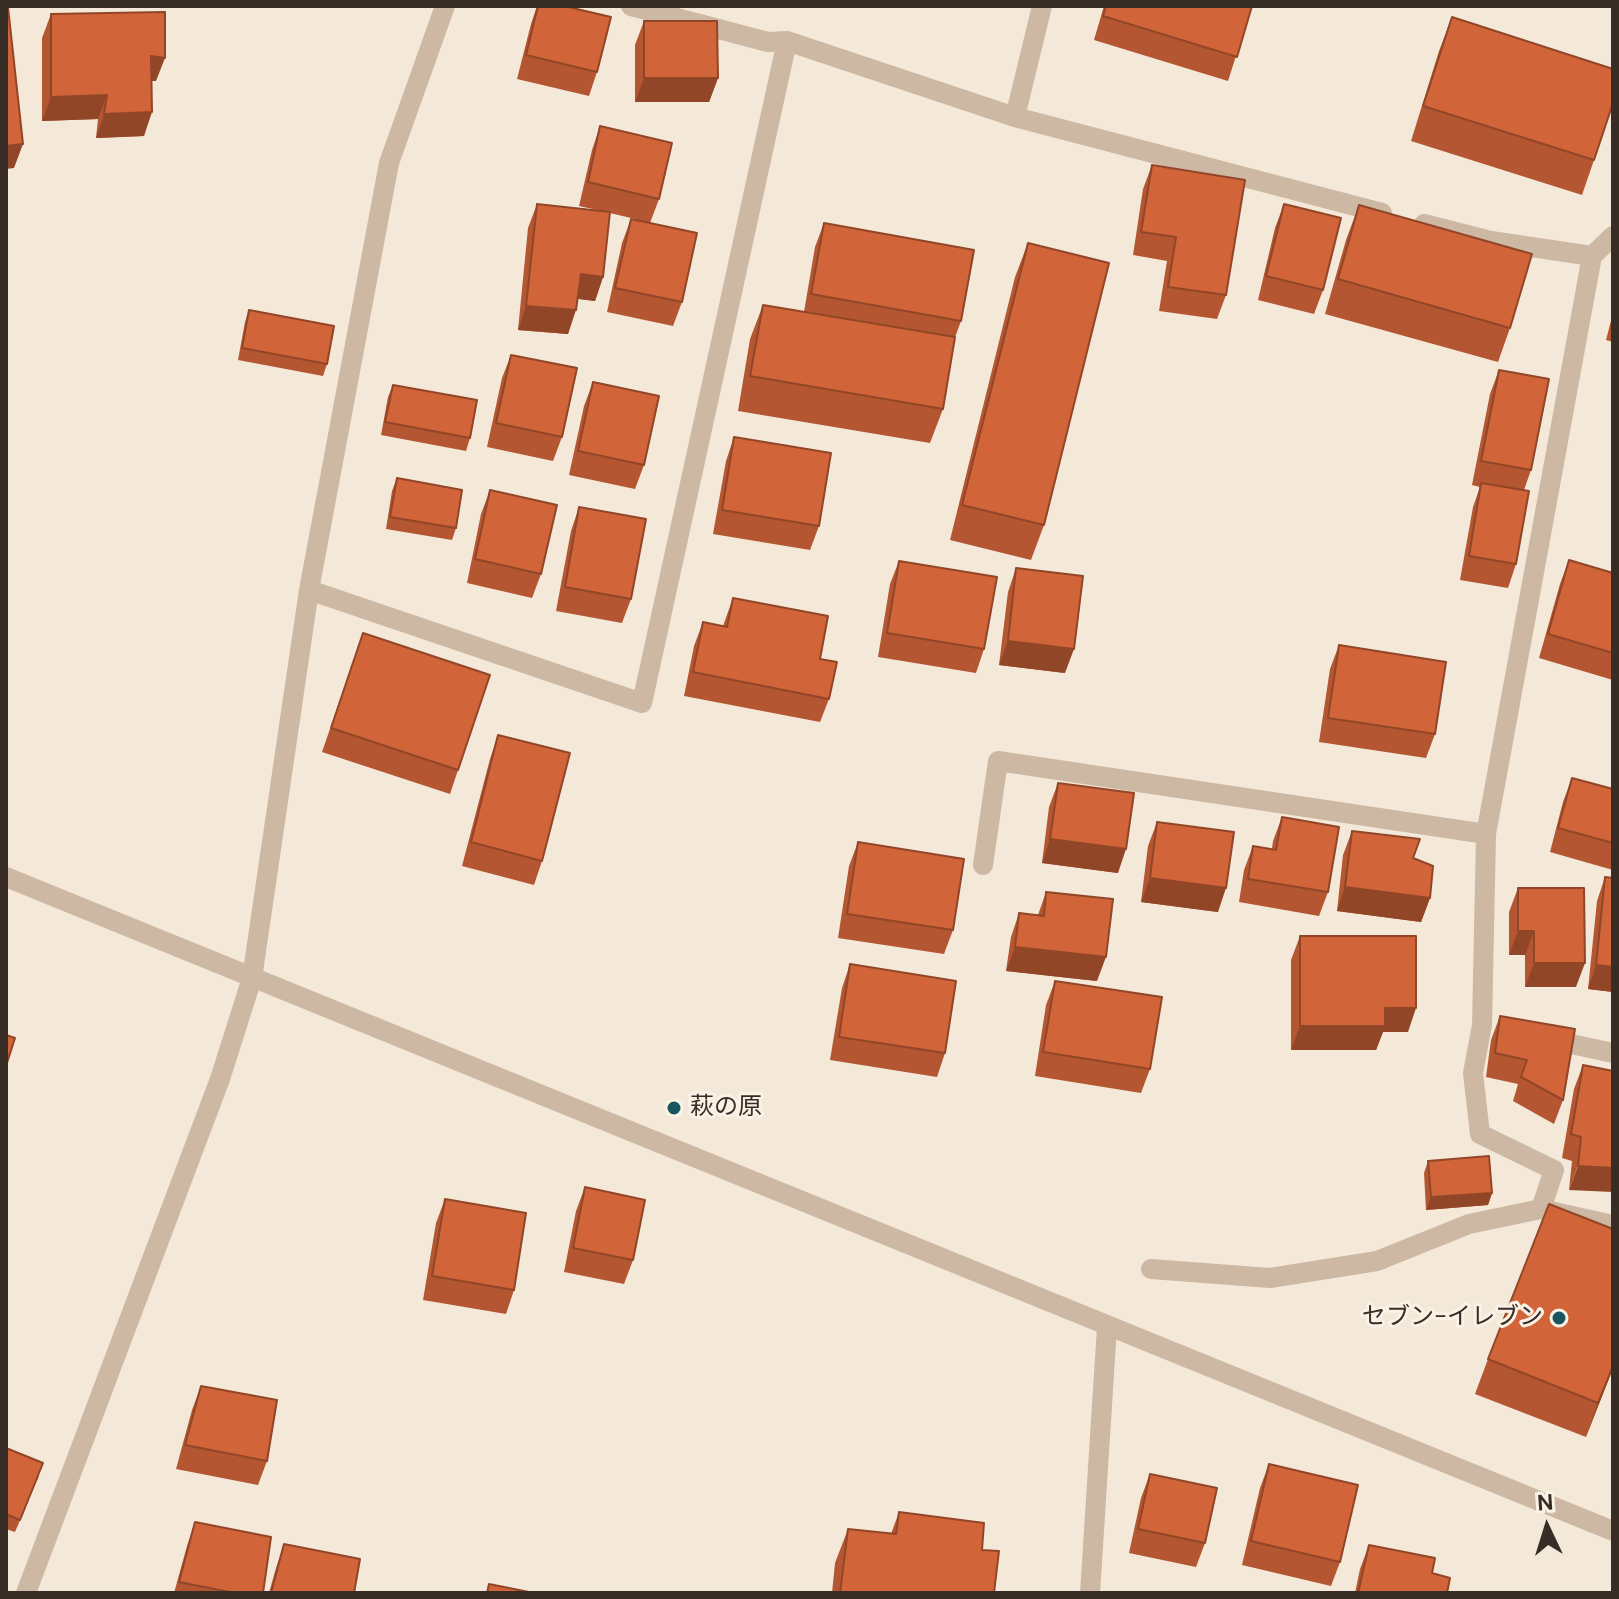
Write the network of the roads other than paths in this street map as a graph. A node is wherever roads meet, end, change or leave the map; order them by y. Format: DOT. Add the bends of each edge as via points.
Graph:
graph roads {
  1 [pos="445,6"];
  2 [pos="631,6"];
  3 [pos="1042,6"];
  4 [pos="787,41"];
  5 [pos="1015,117"];
  6 [pos="1613,236"];
  7 [pos="1592,256"];
  8 [pos="309,590"];
  9 [pos="1486,834"];
  10 [pos="983,865"];
  11 [pos="6,877"];
  12 [pos="252,978"];
  13 [pos="1525,1034"];
  14 [pos="1613,1053"];
  15 [pos="1541,1209"];
  16 [pos="1613,1225"];
  17 [pos="1151,1269"];
  18 [pos="1107,1327"];
  19 [pos="1613,1531"];
  20 [pos="26,1593"];
  21 [pos="1090,1593"];
  1 -- 8 [label="street" via="391,153"];
  2 -- 4 [label="street" via="768,42"];
  3 -- 5 [label="street"];
  4 -- 5 [label="street"];
  4 -- 8 [label="street" via="642,703"];
  5 -- 7 [label="street" via="1491,241"];
  6 -- 7 [label="street"];
  7 -- 9 [label="street"];
  8 -- 12 [label="street"];
  9 -- 10 [label="street" via="998,761"];
  9 -- 15 [label="street" via="1489,1027 1473,1073 1480,1134 1554,1170"];
  11 -- 12 [label="street"];
  12 -- 18 [label="street"];
  12 -- 20 [label="street" via="220,1079"];
  13 -- 14 [label="street"];
  15 -- 16 [label="street"];
  15 -- 17 [label="street" via="1469,1224 1377,1261 1270,1278"];
  18 -- 19 [label="street"];
  18 -- 21 [label="street"];
}
